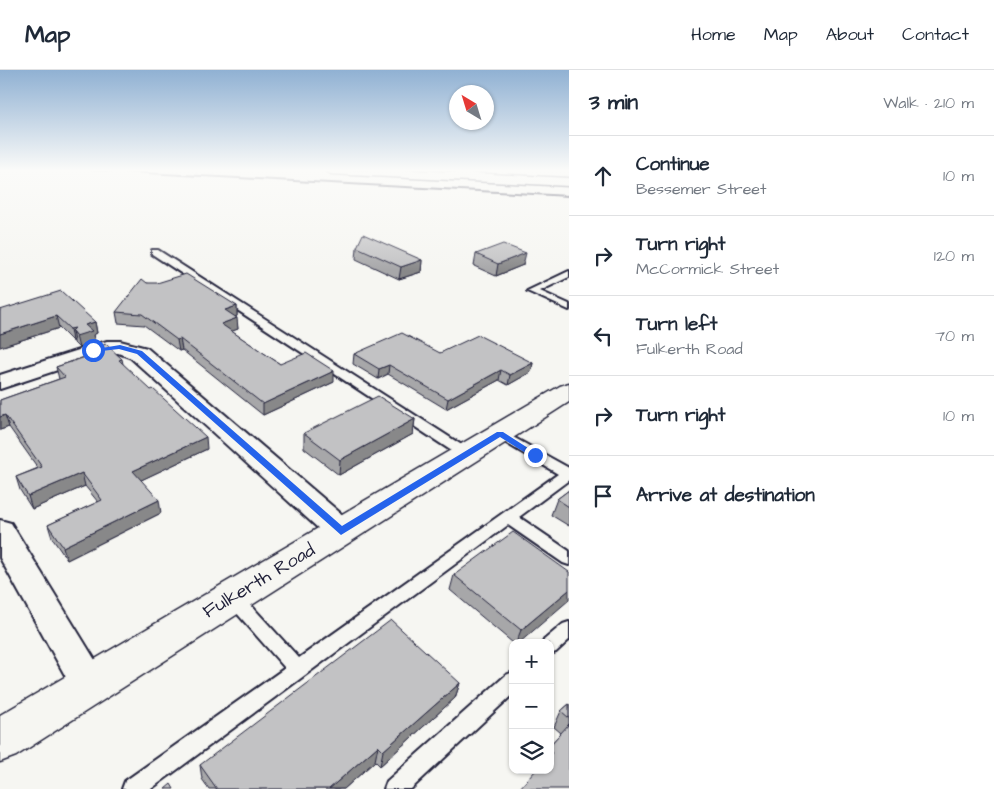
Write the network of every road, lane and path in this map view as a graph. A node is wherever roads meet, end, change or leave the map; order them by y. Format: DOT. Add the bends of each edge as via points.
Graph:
graph roads {
  1 [pos="155,252"];
  2 [pos="569,274"];
  3 [pos="569,306"];
  4 [pos="0,382"];
  5 [pos="569,391"];
  6 [pos="500,434"];
  7 [pos="466,454"];
  8 [pos="568,474"];
  9 [pos="508,517"];
  10 [pos="0,531"];
  11 [pos="341,531"];
  12 [pos="569,559"];
  13 [pos="233,597"];
  14 [pos="569,629"];
  15 [pos="554,642"];
  16 [pos="298,670"];
  17 [pos="510,684"];
  18 [pos="90,685"];
  19 [pos="0,740"];
  20 [pos="133,789"];
  21 [pos="395,789"];
  1 -- 7 [label="lane"];
  2 -- 3 [label="lane" via="532,291"];
  4 -- 11 [label="street" via="93,350 120,347 139,353"];
  5 -- 6 [label="street, Fulkerth Road"];
  6 -- 7 [label="street, Fulkerth Road"];
  6 -- 8 [label="lane"];
  7 -- 11 [label="street, Fulkerth Road"];
  8 -- 9 [label="lane"];
  9 -- 12 [label="lane"];
  9 -- 16 [label="lane"];
  10 -- 18 [label="street"];
  11 -- 13 [label="street, Fulkerth Road"];
  13 -- 16 [label="lane"];
  13 -- 18 [label="street, Fulkerth Road"];
  14 -- 15 [label="lane"];
  16 -- 20 [label="lane"];
  17 -- 21 [label="lane"];
  18 -- 19 [label="street, Fulkerth Road"];
}
